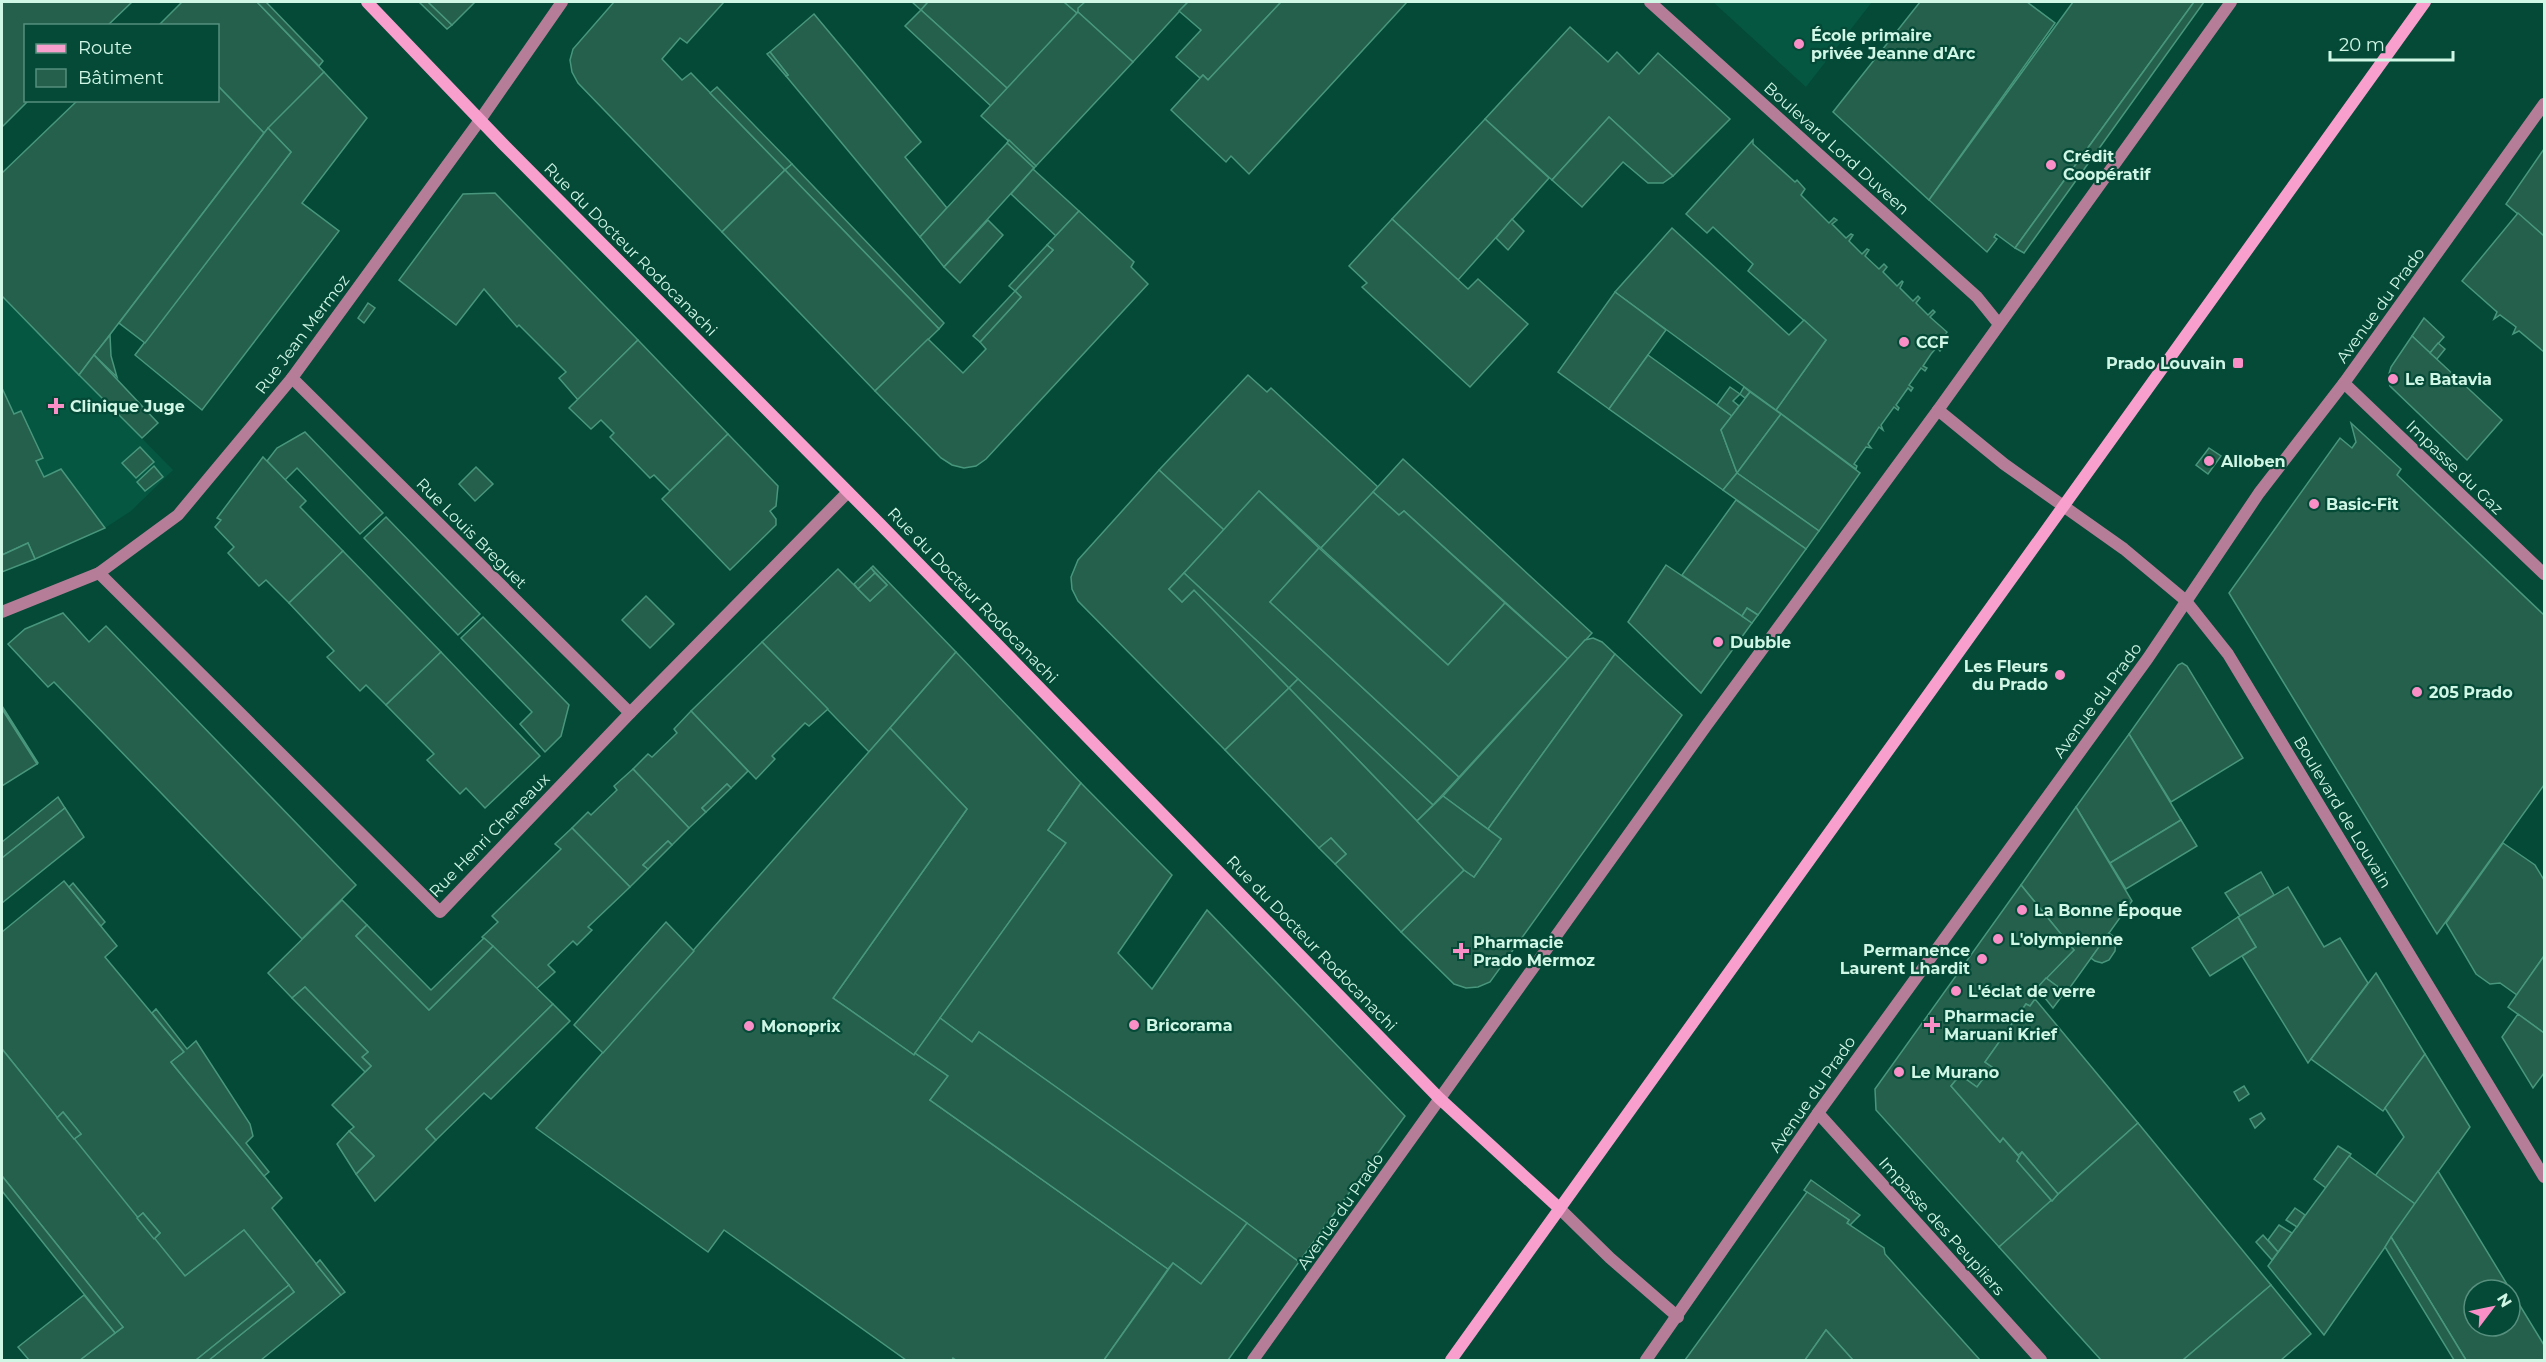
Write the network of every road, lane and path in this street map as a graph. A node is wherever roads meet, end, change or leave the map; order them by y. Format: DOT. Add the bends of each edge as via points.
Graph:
graph roads {
  1 [pos="367,2"];
  2 [pos="562,2"];
  3 [pos="1650,2"];
  4 [pos="2230,2"];
  5 [pos="2425,2"];
  6 [pos="2544,104"];
  7 [pos="480,120"];
  8 [pos="1998,323"];
  9 [pos="292,378"];
  10 [pos="2344,384"];
  11 [pos="1938,410"];
  12 [pos="848,492"];
  13 [pos="2064,507"];
  14 [pos="99,573"];
  15 [pos="2544,574"];
  16 [pos="2185,600"];
  17 [pos="2,612"];
  18 [pos="630,713"];
  19 [pos="1439,1098"];
  20 [pos="1818,1113"];
  21 [pos="2544,1177"];
  22 [pos="1559,1208"];
  23 [pos="1678,1317"];
  24 [pos="1253,1360"];
  25 [pos="1451,1360"];
  26 [pos="1646,1360"];
  27 [pos="2042,1360"];
  1 -- 7 [label="street, Rue du Docteur Rodocanachi"];
  2 -- 7 [label="street, Rue Jean Mermoz"];
  3 -- 8 [label="street, Boulevard Lord Duveen" via="1977,297"];
  4 -- 8 [label="street, Avenue du Prado"];
  5 -- 13 [label="street"];
  6 -- 10 [label="street, Avenue du Prado"];
  7 -- 9 [label="street, Rue Jean Mermoz"];
  7 -- 12 [label="street, Rue du Docteur Rodocanachi"];
  8 -- 11 [label="street, Avenue du Prado"];
  9 -- 14 [label="street, Rue Jean Mermoz" via="177,515"];
  9 -- 18 [label="street, Rue Louis Breguet"];
  10 -- 15 [label="street, Impasse du Gaz"];
  10 -- 16 [label="street, Avenue du Prado" via="2259,493"];
  11 -- 13 [label="street"];
  11 -- 19 [label="street, Avenue du Prado"];
  12 -- 18 [label="street, Rue Henri Cheneaux"];
  12 -- 19 [label="street, Rue du Docteur Rodocanachi"];
  13 -- 16 [label="street, Boulevard de Louvain" via="2124,549"];
  13 -- 22 [label="street"];
  14 -- 17 [label="street, Rue Jean Mermoz"];
  14 -- 18 [label="street, Rue Henri Cheneaux" via="440,912"];
  16 -- 20 [label="street, Avenue du Prado" via="2148,658"];
  16 -- 21 [label="street, Boulevard de Louvain" via="2228,654"];
  19 -- 22 [label="street, Rue du Docteur Rodocanachi"];
  19 -- 24 [label="street, Avenue du Prado"];
  20 -- 23 [label="street, Avenue du Prado"];
  20 -- 27 [label="street, Impasse des Peupliers"];
  22 -- 23 [label="street"];
  22 -- 25 [label="street"];
  23 -- 26 [label="street, Avenue du Prado"];
}
